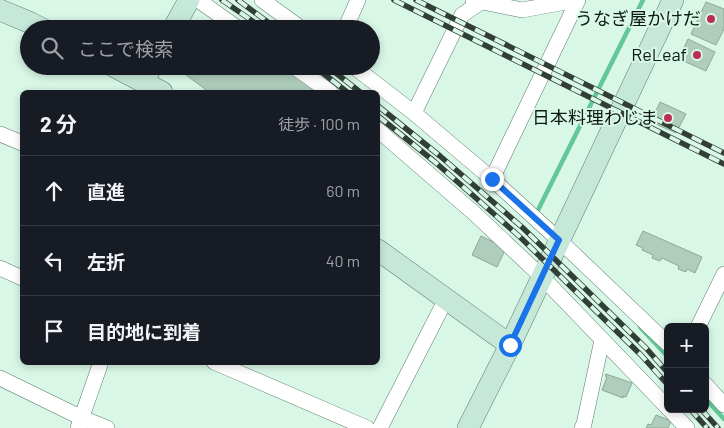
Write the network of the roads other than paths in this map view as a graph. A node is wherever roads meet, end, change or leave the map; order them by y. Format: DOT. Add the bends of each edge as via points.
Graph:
graph roads {
  1 [pos="189,0"];
  2 [pos="198,0"];
  3 [pos="262,0"];
  4 [pos="358,0"];
  5 [pos="577,0"];
  6 [pos="673,0"];
  7 [pos="477,1"];
  8 [pos="0,10"];
  9 [pos="24,20"];
  10 [pos="178,20"];
  11 [pos="226,20"];
  12 [pos="290,20"];
  13 [pos="349,20"];
  14 [pos="148,75"];
  15 [pos="306,75"];
  16 [pos="365,75"];
  17 [pos="160,90"];
  18 [pos="327,90"];
  19 [pos="414,113"];
  20 [pos="380,132"];
  21 [pos="0,134"];
  22 [pos="20,142"];
  23 [pos="492,179"];
  24 [pos="559,240"];
  25 [pos="380,258"];
  26 [pos="0,268"];
  27 [pos="724,274"];
  28 [pos="20,277"];
  29 [pos="542,277"];
  30 [pos="446,300"];
  31 [pos="700,323"];
  32 [pos="602,340"];
  33 [pos="664,340"];
  34 [pos="510,345"];
  35 [pos="100,365"];
  36 [pos="221,365"];
  37 [pos="0,378"];
  38 [pos="709,388"];
  39 [pos="664,405"];
  40 [pos="724,405"];
  41 [pos="672,413"];
  42 [pos="80,423"];
  43 [pos="107,428"];
  44 [pos="367,428"];
  45 [pos="380,428"];
  46 [pos="468,428"];
  47 [pos="582,428"];
  48 [pos="687,428"];
  1 -- 10 [label="street"];
  2 -- 11 [label="street"];
  3 -- 12 [label="street"];
  4 -- 13 [label="street"];
  5 -- 7 [label="street" via="522,10"];
  5 -- 23 [label="street"];
  6 -- 24 [label="street"];
  7 -- 19 [label="street" via="462,15"];
  8 -- 9 [label="street"];
  14 -- 17 [label="street"];
  15 -- 18 [label="street"];
  16 -- 19 [label="street"];
  19 -- 23 [label="street"];
  20 -- 29 [label="street"];
  21 -- 22 [label="street"];
  23 -- 24 [label="street"];
  24 -- 29 [label="street"];
  24 -- 33 [label="street"];
  25 -- 30 [label="street"];
  26 -- 28 [label="street"];
  27 -- 31 [label="street"];
  29 -- 32 [label="street"];
  29 -- 34 [label="street"];
  30 -- 34 [label="street"];
  30 -- 45 [label="street"];
  32 -- 39 [label="street"];
  32 -- 47 [label="street"];
  34 -- 46 [label="street"];
  35 -- 42 [label="street"];
  36 -- 44 [label="street"];
  37 -- 42 [label="street"];
  38 -- 40 [label="street"];
  41 -- 48 [label="street"];
  42 -- 43 [label="street"];
}
